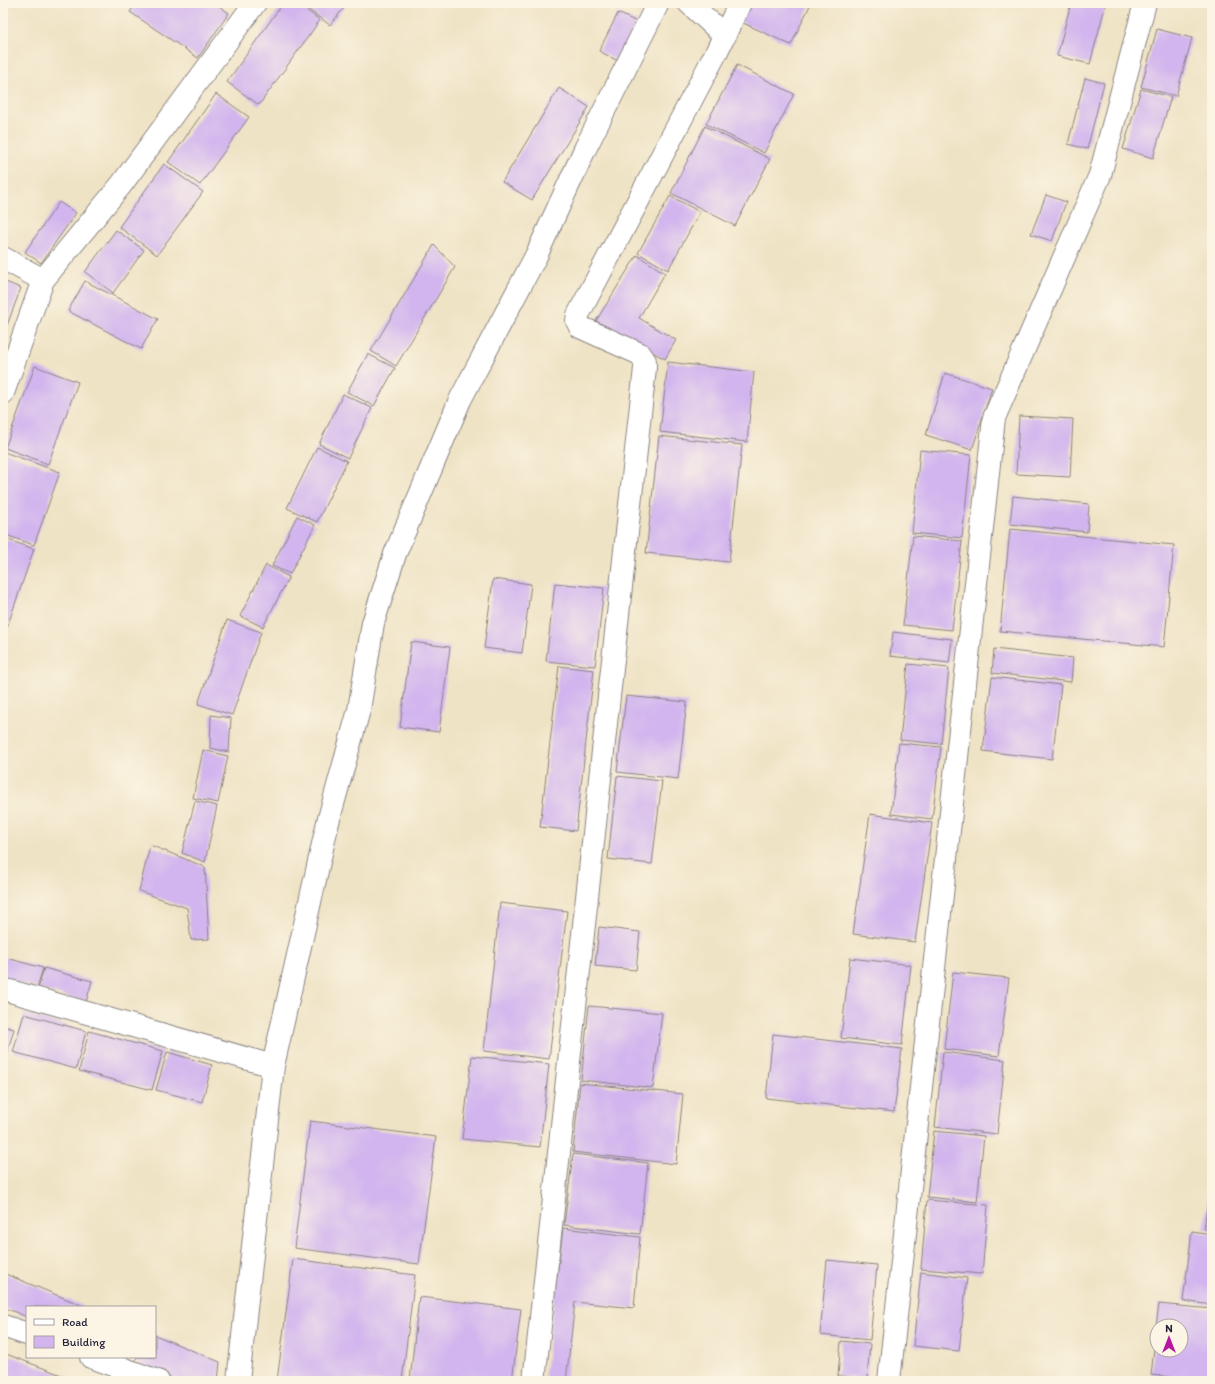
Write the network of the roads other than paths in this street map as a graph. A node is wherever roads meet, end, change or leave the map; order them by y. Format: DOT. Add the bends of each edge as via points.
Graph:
graph roads {
  1 [pos="658,3"];
  2 [pos="689,3"];
  3 [pos="740,3"];
  4 [pos="1145,3"];
  5 [pos="252,4"];
  6 [pos="725,36"];
  7 [pos="3,258"];
  8 [pos="42,280"];
  9 [pos="3,393"];
  10 [pos="3,989"];
  11 [pos="273,1066"];
  12 [pos="3,1326"];
  13 [pos="26,1334"];
  14 [pos="94,1358"];
  15 [pos="158,1381"];
  16 [pos="238,1381"];
  17 [pos="534,1381"];
  18 [pos="889,1381"];
  1 -- 11 [label="street" via="585,149 536,256 460,400 394,554 373,623 360,710 328,822"];
  2 -- 6 [label="street"];
  3 -- 6 [label="street"];
  4 -- 18 [label="street" via="1100,175 994,418"];
  5 -- 8 [label="street" via="121,185"];
  6 -- 17 [label="street" via="577,321 580,327 640,354 645,362 645,368"];
  7 -- 8 [label="street"];
  8 -- 9 [label="street"];
  10 -- 11 [label="street"];
  11 -- 16 [label="street"];
  12 -- 13 [label="street"];
  14 -- 15 [label="street"];
}
